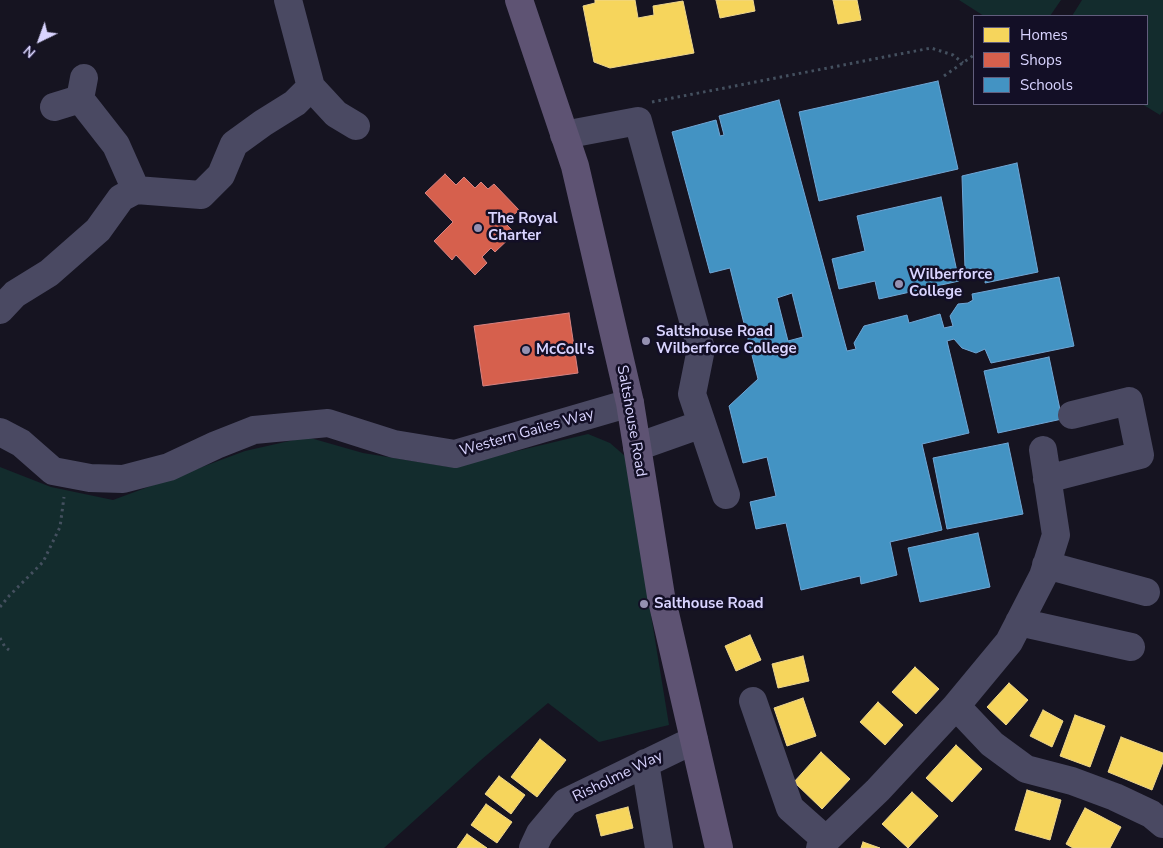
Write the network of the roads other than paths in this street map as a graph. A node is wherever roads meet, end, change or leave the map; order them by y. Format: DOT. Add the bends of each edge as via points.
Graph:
graph roads {
  1 [pos="288,0"];
  2 [pos="519,0"];
  3 [pos="311,87"];
  4 [pos="54,107"];
  5 [pos="356,126"];
  6 [pos="564,135"];
  7 [pos="136,190"];
  8 [pos="0,310"];
  9 [pos="630,403"];
  10 [pos="1072,415"];
  11 [pos="702,424"];
  12 [pos="0,432"];
  13 [pos="637,447"];
  14 [pos="1042,450"];
  15 [pos="1047,479"];
  16 [pos="726,495"];
  17 [pos="1046,565"];
  18 [pos="1146,592"];
  19 [pos="1019,622"];
  20 [pos="1130,647"];
  21 [pos="753,702"];
  22 [pos="956,706"];
  23 [pos="694,740"];
  24 [pos="645,763"];
  25 [pos="1163,824"];
  26 [pos="823,844"];
  27 [pos="533,848"];
  28 [pos="659,848"];
  29 [pos="719,848"];
  1 -- 3 [label="street"];
  2 -- 6 [label="main road, Saltshouse Road"];
  3 -- 5 [label="street" via="336,114"];
  3 -- 7 [label="street" via="295,103 234,144 221,174 201,195"];
  4 -- 7 [label="street" via="82,88 116,144"];
  6 -- 9 [label="main road, Saltshouse Road" via="575,166"];
  6 -- 11 [label="street" via="638,121 701,349 692,394"];
  7 -- 8 [label="street" via="121,198 98,230 49,273 15,294"];
  9 -- 12 [label="street, Western Gailes Way" via="455,454 394,444 328,423 254,430 169,466 123,479 90,478 53,471 21,443"];
  9 -- 13 [label="main road, Saltshouse Road"];
  10 -- 15 [label="street" via="1129,401 1140,455"];
  11 -- 13 [label="street"];
  11 -- 16 [label="street"];
  13 -- 23 [label="main road, Saltshouse Road" via="661,596"];
  14 -- 15 [label="street"];
  15 -- 17 [label="street" via="1056,535"];
  17 -- 18 [label="street"];
  17 -- 19 [label="street"];
  19 -- 20 [label="street"];
  19 -- 22 [label="street" via="1009,642"];
  21 -- 26 [label="street" via="790,808"];
  22 -- 25 [label="street" via="992,744 1026,769 1115,797"];
  22 -- 26 [label="street"];
  23 -- 24 [label="street, Risholme Way"];
  23 -- 29 [label="main road, Saltshouse Road"];
  24 -- 27 [label="street, Risholme Way" via="566,802 540,833"];
  24 -- 28 [label="street"];
}
